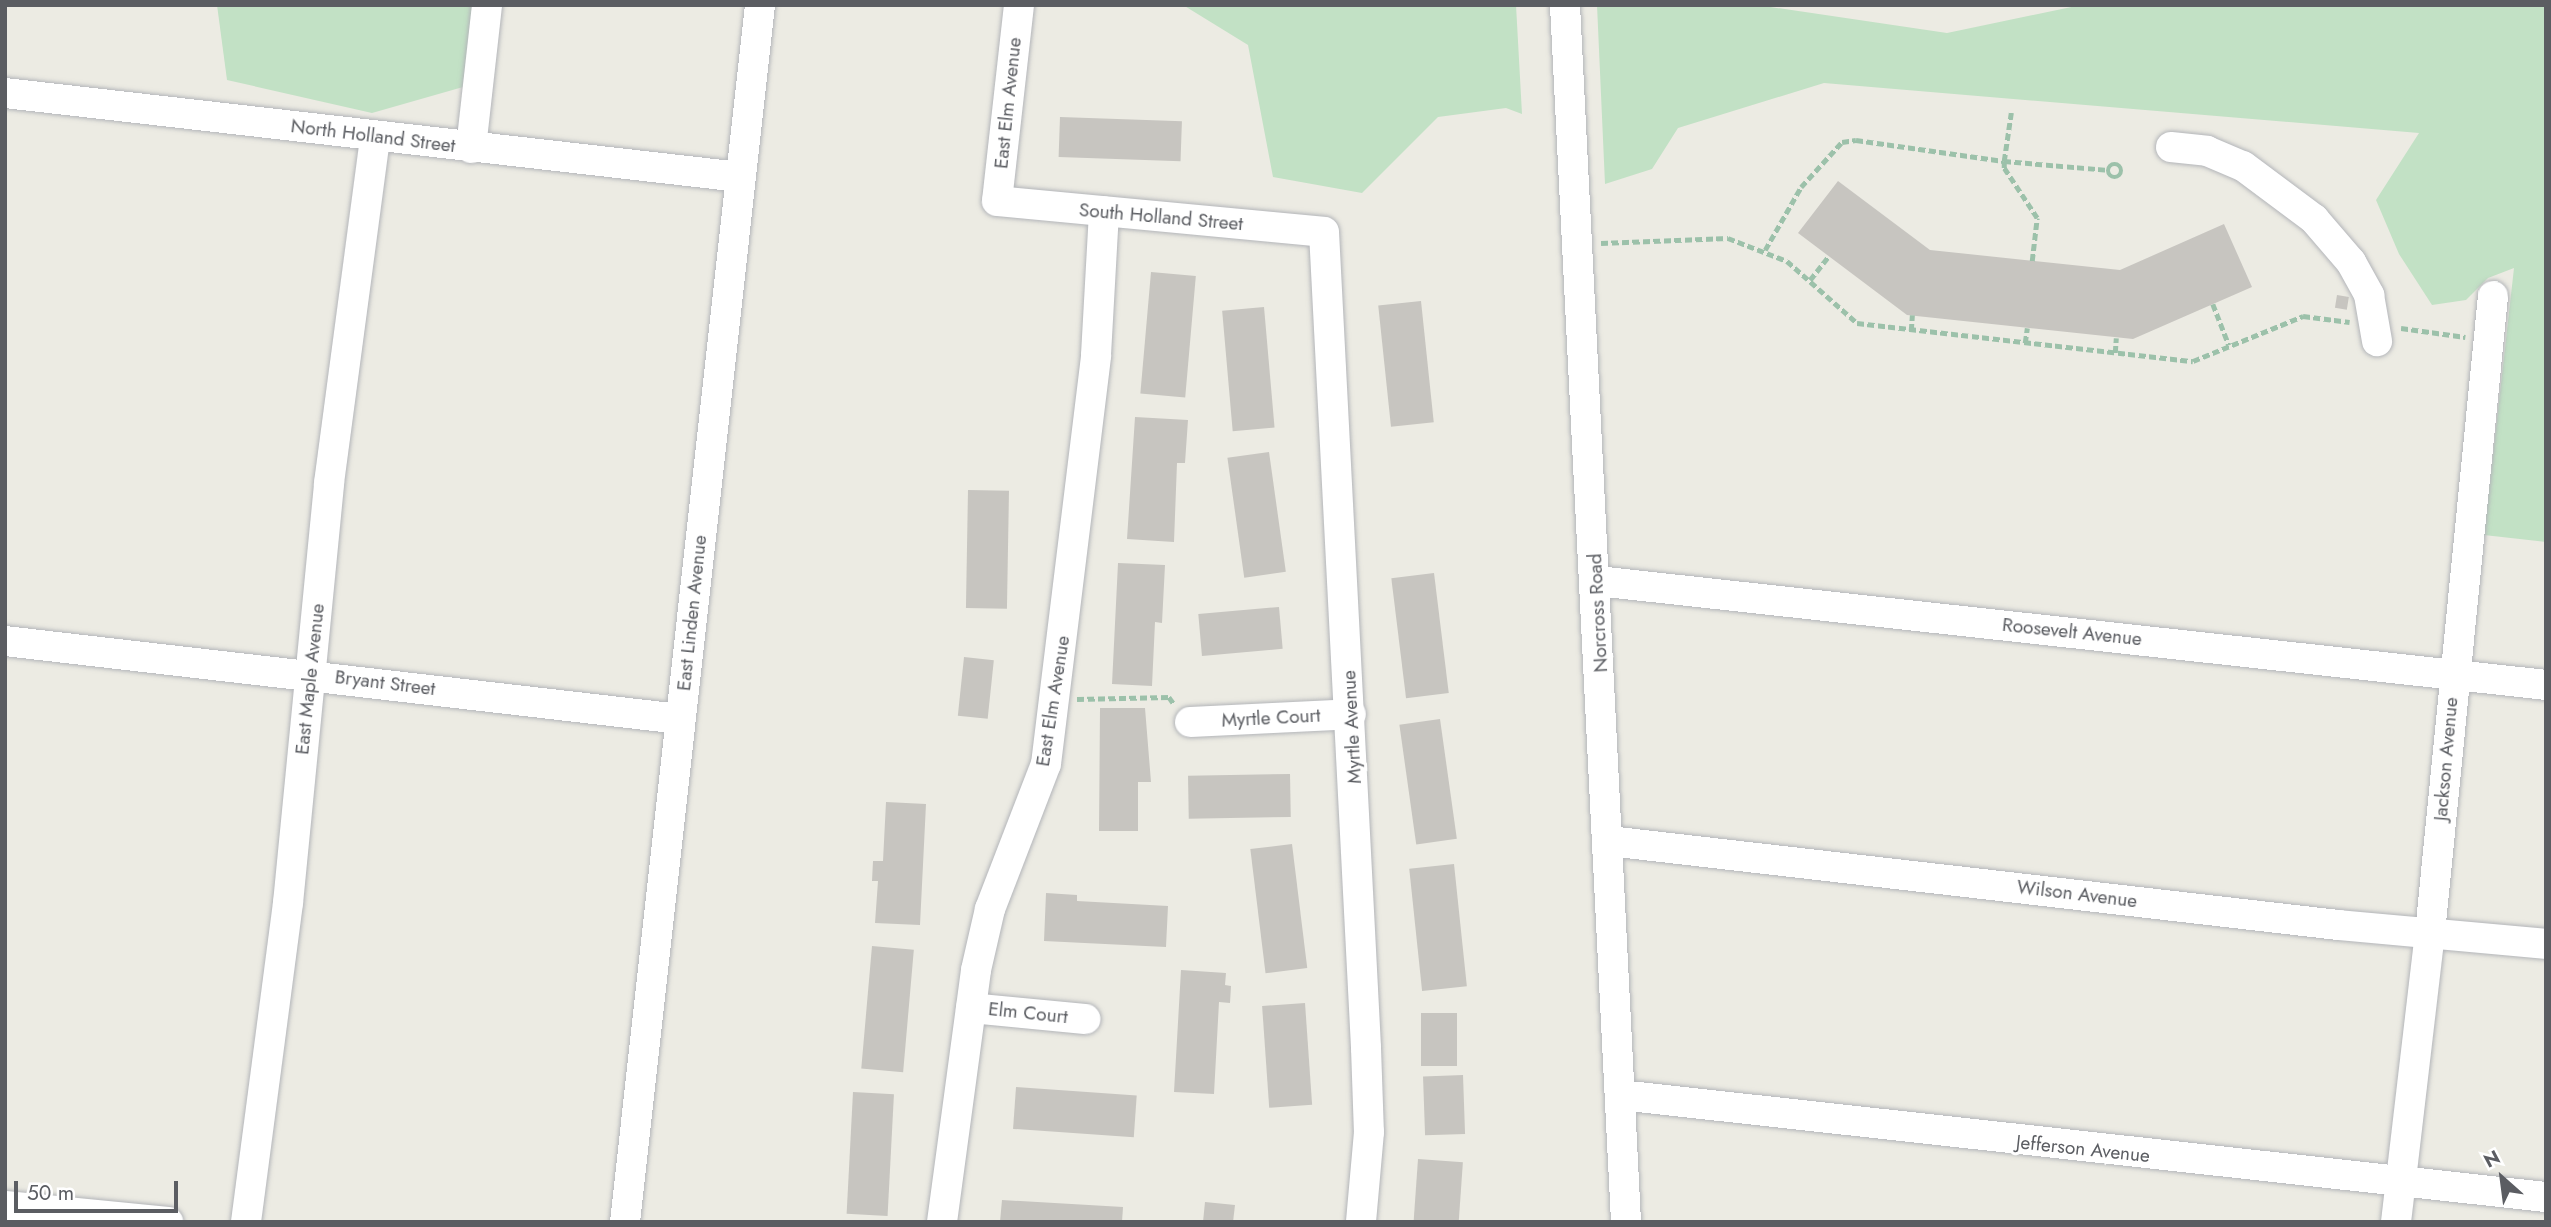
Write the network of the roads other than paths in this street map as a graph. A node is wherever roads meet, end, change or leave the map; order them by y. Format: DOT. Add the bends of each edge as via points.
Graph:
graph roads {
  1 [pos="487,5"];
  2 [pos="760,5"];
  3 [pos="1019,5"];
  4 [pos="1565,5"];
  5 [pos="5,93"];
  6 [pos="375,136"];
  7 [pos="2171,147"];
  8 [pos="471,148"];
  9 [pos="740,177"];
  10 [pos="997,201"];
  11 [pos="1104,211"];
  12 [pos="1324,232"];
  13 [pos="2493,296"];
  14 [pos="2376,333"];
  15 [pos="1597,581"];
  16 [pos="5,640"];
  17 [pos="310,674"];
  18 [pos="2453,675"];
  19 [pos="2546,685"];
  20 [pos="1352,714"];
  21 [pos="680,719"];
  22 [pos="1190,722"];
  23 [pos="1609,841"];
  24 [pos="2430,933"];
  25 [pos="2546,944"];
  26 [pos="971,1007"];
  27 [pos="1085,1019"];
  28 [pos="1620,1095"];
  29 [pos="2400,1182"];
  30 [pos="2546,1197"];
  31 [pos="5,1206"];
  32 [pos="168,1222"];
  33 [pos="246,1222"];
  34 [pos="625,1222"];
  35 [pos="942,1222"];
  36 [pos="1361,1222"];
  37 [pos="1626,1222"];
  38 [pos="2396,1222"];
  1 -- 8 [label="street"];
  2 -- 9 [label="street, East Linden Avenue"];
  3 -- 10 [label="street, East Elm Avenue"];
  4 -- 15 [label="street, Norcross Road"];
  5 -- 6 [label="street, North Holland Street"];
  6 -- 8 [label="street, North Holland Street"];
  6 -- 17 [label="street, East Maple Avenue"];
  7 -- 14 [label="street" via="2207,151 2243,166 2315,219 2351,262 2369,295"];
  8 -- 9 [label="street, North Holland Street"];
  9 -- 21 [label="street, East Linden Avenue"];
  10 -- 11 [label="street, South Holland Street"];
  11 -- 12 [label="street, South Holland Street"];
  11 -- 26 [label="street, East Elm Avenue" via="1096,355 1046,764 990,909"];
  12 -- 20 [label="street, Myrtle Avenue"];
  13 -- 18 [label="street, Jackson Avenue"];
  15 -- 18 [label="street, Roosevelt Avenue"];
  15 -- 23 [label="street, Norcross Road"];
  16 -- 17 [label="street, Bryant Street"];
  17 -- 21 [label="street, Bryant Street"];
  17 -- 33 [label="street, East Maple Avenue" via="288,902"];
  18 -- 19 [label="street, Roosevelt Avenue"];
  18 -- 24 [label="street, Jackson Avenue"];
  20 -- 22 [label="street, Myrtle Court"];
  20 -- 36 [label="street, Myrtle Avenue" via="1369,1132"];
  21 -- 34 [label="street, East Linden Avenue"];
  23 -- 24 [label="street, Wilson Avenue"];
  23 -- 28 [label="street, Norcross Road"];
  24 -- 25 [label="street, Wilson Avenue"];
  24 -- 29 [label="street, Jackson Avenue"];
  26 -- 27 [label="street, Elm Court"];
  26 -- 35 [label="street, East Elm Avenue"];
  28 -- 29 [label="street, Jefferson Avenue"];
  28 -- 37 [label="street, Norcross Road"];
  29 -- 30 [label="street, Jefferson Avenue"];
  29 -- 38 [label="street, Jackson Avenue"];
  31 -- 32 [label="street"];
}
